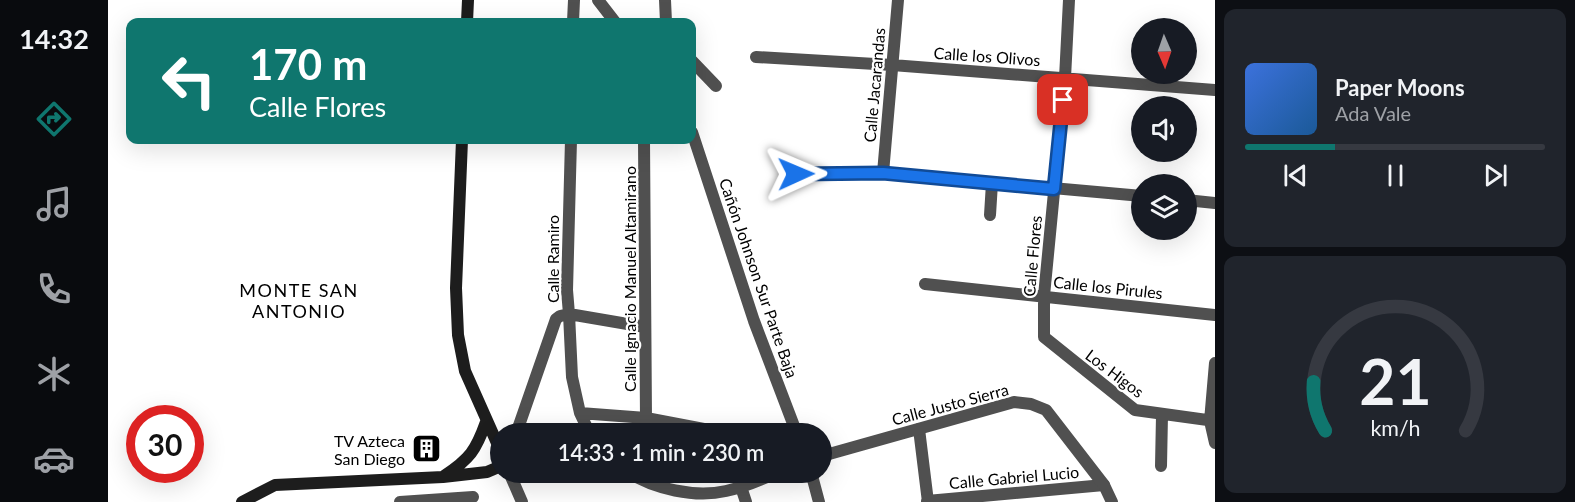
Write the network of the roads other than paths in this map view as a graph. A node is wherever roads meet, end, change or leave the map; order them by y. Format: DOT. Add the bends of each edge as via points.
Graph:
graph roads {
  1 [pos="468,0"];
  2 [pos="574,0"];
  3 [pos="598,0"];
  4 [pos="665,0"];
  5 [pos="898,0"];
  6 [pos="1070,0"];
  7 [pos="467,18"];
  8 [pos="573,18"];
  9 [pos="612,18"];
  10 [pos="666,18"];
  11 [pos="756,57"];
  12 [pos="892,65"];
  13 [pos="696,66"];
  14 [pos="1065,78"];
  15 [pos="716,86"];
  16 [pos="1215,90"];
  17 [pos="462,144"];
  18 [pos="571,144"];
  19 [pos="644,144"];
  20 [pos="696,144"];
  21 [pos="883,173"];
  22 [pos="796,174"];
  23 [pos="992,183"];
  24 [pos="1054,189"];
  25 [pos="1131,195"];
  26 [pos="1197,201"];
  27 [pos="1215,203"];
  28 [pos="990,215"];
  29 [pos="925,284"];
  30 [pos="1044,296"];
  31 [pos="569,314"];
  32 [pos="1215,315"];
  33 [pos="645,327"];
  34 [pos="1044,337"];
  35 [pos="1215,363"];
  36 [pos="580,413"];
  37 [pos="1162,415"];
  38 [pos="646,418"];
  39 [pos="1213,421"];
  40 [pos="486,422"];
  41 [pos="520,423"];
  42 [pos="585,423"];
  43 [pos="672,423"];
  44 [pos="793,423"];
  45 [pos="919,429"];
  46 [pos="490,430"];
  47 [pos="1215,442"];
  48 [pos="832,453"];
  49 [pos="1161,466"];
  50 [pos="490,471"];
  51 [pos="443,477"];
  52 [pos="514,483"];
  53 [pos="650,483"];
  54 [pos="751,483"];
  55 [pos="814,483"];
  56 [pos="1104,484"];
  57 [pos="744,486"];
  58 [pos="473,497"];
  59 [pos="242,502"];
  60 [pos="400,502"];
  61 [pos="522,502"];
  62 [pos="746,502"];
  63 [pos="819,502"];
  64 [pos="928,502"];
  65 [pos="1112,502"];
  1 -- 7 [label="main road"];
  2 -- 8 [label="street"];
  3 -- 9 [label="street"];
  4 -- 10 [label="street"];
  5 -- 12 [label="street, Calle Jacarandas"];
  6 -- 14 [label="street, Calle Flores"];
  11 -- 12 [label="street, Calle los Olivos"];
  12 -- 14 [label="street, Calle los Olivos"];
  12 -- 21 [label="street, Calle Jacarandas"];
  13 -- 15 [label="street"];
  14 -- 16 [label="street, Calle los Olivos"];
  14 -- 24 [label="street, Calle Flores"];
  17 -- 40 [label="main road" via="458,335 465,371"];
  18 -- 31 [label="street, Calle Ramiro"];
  19 -- 33 [label="street, Calle Ignacio Manuel Altamirano"];
  20 -- 44 [label="street, Cañón Johnson Sur Parte Baja" via="754,321"];
  21 -- 22 [label="street"];
  21 -- 23 [label="street"];
  23 -- 24 [label="street"];
  23 -- 28 [label="street"];
  24 -- 25 [label="street"];
  24 -- 30 [label="street, Calle Flores"];
  26 -- 27 [label="street"];
  29 -- 30 [label="street, Calle los Pirules"];
  30 -- 32 [label="street, Calle los Pirules"];
  30 -- 34 [label="street, Calle Flores"];
  31 -- 33 [label="street"];
  31 -- 36 [label="street" via="572,377"];
  31 -- 41 [label="street, Calle Ramiro" via="556,319"];
  33 -- 38 [label="street, Calle Ignacio Manuel Altamirano"];
  34 -- 37 [label="street, Los Higos" via="1127,406"];
  35 -- 39 [label="street"];
  36 -- 38 [label="street"];
  36 -- 42 [label="street"];
  37 -- 39 [label="street, Los Higos"];
  37 -- 49 [label="street"];
  38 -- 43 [label="street"];
  39 -- 47 [label="street"];
  40 -- 46 [label="main road"];
  40 -- 51 [label="main road" via="469,458"];
  45 -- 48 [label="street, Calle Justo Sierra"];
  45 -- 56 [label="street, Calle Justo Sierra" via="1014,402 1031,404 1046,410"];
  45 -- 64 [label="street"];
  50 -- 51 [label="main road"];
  51 -- 59 [label="main road" via="275,485"];
  52 -- 61 [label="street"];
  53 -- 57 [label="street" via="698,492 723,492"];
  54 -- 57 [label="street"];
  55 -- 63 [label="street"];
  56 -- 64 [label="street, Calle Gabriel Lucio"];
  56 -- 65 [label="street, Calle Justo Sierra"];
  57 -- 62 [label="street"];
  58 -- 60 [label="street"];
}
